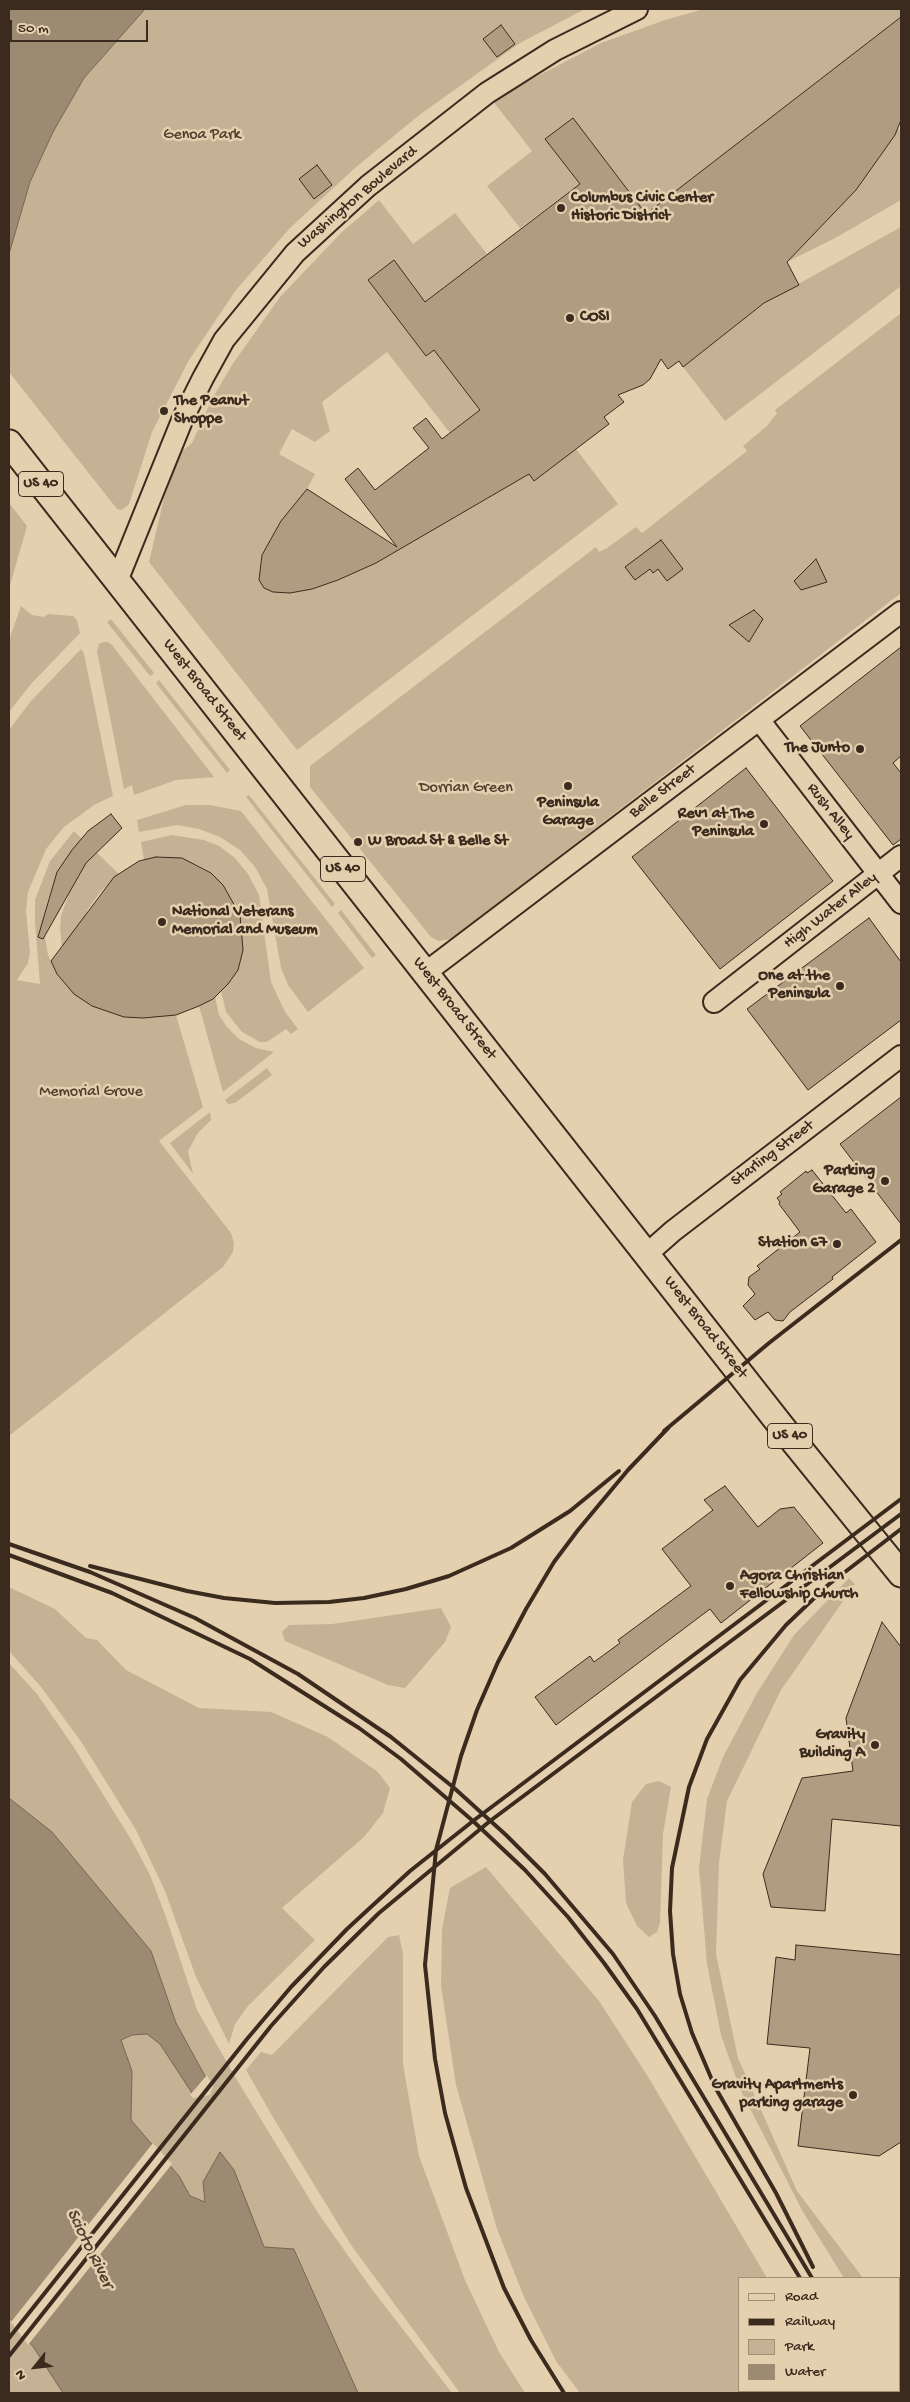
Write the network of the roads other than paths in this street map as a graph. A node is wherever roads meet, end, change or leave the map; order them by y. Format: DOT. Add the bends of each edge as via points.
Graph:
graph roads {
  1 [pos="637,9"];
  2 [pos="9,443"];
  3 [pos="117,580"];
  4 [pos="901,612"];
  5 [pos="760,721"];
  6 [pos="901,856"];
  7 [pos="878,874"];
  8 [pos="901,903"];
  9 [pos="425,973"];
  10 [pos="714,1002"];
  11 [pos="901,1056"];
  12 [pos="647,1254"];
  13 [pos="901,1574"];
  1 -- 3 [label="street, Washington Boulevard" via="540,58 488,93 368,186 294,253 224,340 203,378 183,418"];
  2 -- 3 [label="main road, West Broad Street / US 40"];
  3 -- 9 [label="main road, West Broad Street / US 40"];
  4 -- 5 [label="street, Belle Street"];
  5 -- 7 [label="street, Rush Alley"];
  5 -- 9 [label="street, Belle Street"];
  6 -- 7 [label="street, High Water Alley"];
  7 -- 8 [label="street, Rush Alley"];
  7 -- 10 [label="street, High Water Alley"];
  9 -- 12 [label="main road, West Broad Street / US 40"];
  11 -- 12 [label="street, Starling Street"];
  12 -- 13 [label="main road, West Broad Street / US 40"];
}
